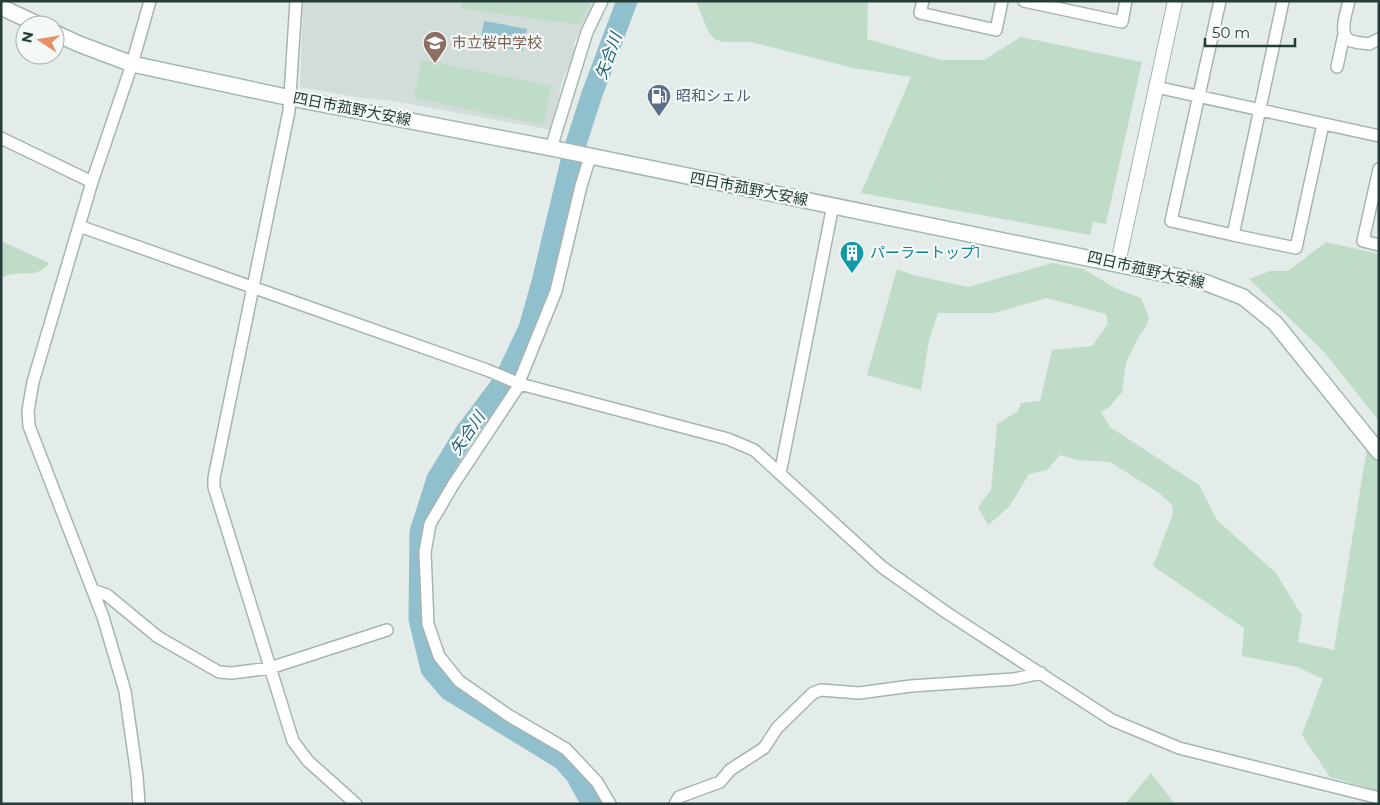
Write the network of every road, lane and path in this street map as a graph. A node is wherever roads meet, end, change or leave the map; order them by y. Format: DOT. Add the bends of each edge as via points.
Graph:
graph roads {
  1 [pos="150,1"];
  2 [pos="296,1"];
  3 [pos="602,1"];
  4 [pos="923,1"];
  5 [pos="1002,1"];
  6 [pos="1024,1"];
  7 [pos="1126,1"];
  8 [pos="1175,1"];
  9 [pos="1220,1"];
  10 [pos="1283,1"];
  11 [pos="1349,1"];
  12 [pos="1,7"];
  13 [pos="18,15"];
  14 [pos="1344,34"];
  15 [pos="65,38"];
  16 [pos="1379,39"];
  17 [pos="132,64"];
  18 [pos="1337,67"];
  19 [pos="1156,87"];
  20 [pos="1199,97"];
  21 [pos="291,98"];
  22 [pos="1260,110"];
  23 [pos="1323,124"];
  24 [pos="1379,136"];
  25 [pos="1,138"];
  26 [pos="553,149"];
  27 [pos="590,157"];
  28 [pos="1379,169"];
  29 [pos="92,182"];
  30 [pos="833,205"];
  31 [pos="79,226"];
  32 [pos="1233,234"];
  33 [pos="1379,245"];
  34 [pos="1118,263"];
  35 [pos="253,289"];
  36 [pos="520,384"];
  37 [pos="1379,452"];
  38 [pos="780,474"];
  39 [pos="93,590"];
  40 [pos="386,630"];
  41 [pos="270,668"];
  42 [pos="1041,673"];
  43 [pos="1379,798"];
  44 [pos="140,803"];
  45 [pos="356,804"];
  46 [pos="610,804"];
  47 [pos="674,804"];
  1 -- 17 [label="street"];
  2 -- 21 [label="street"];
  3 -- 26 [label="street" via="587,32"];
  4 -- 5 [label="street" via="920,14 996,30"];
  6 -- 7 [label="street" via="1122,22"];
  8 -- 19 [label="street"];
  9 -- 20 [label="street"];
  10 -- 22 [label="street"];
  11 -- 14 [label="street"];
  12 -- 13 [label="main road"];
  14 -- 16 [label="street" via="1350,41 1369,44"];
  14 -- 18 [label="street"];
  15 -- 17 [label="main road, 四日市菰野大安線"];
  17 -- 21 [label="main road, 四日市菰野大安線"];
  17 -- 29 [label="street"];
  19 -- 20 [label="street"];
  19 -- 34 [label="street"];
  20 -- 22 [label="street"];
  20 -- 32 [label="street" via="1171,221"];
  21 -- 26 [label="main road, 四日市菰野大安線"];
  21 -- 35 [label="street"];
  22 -- 23 [label="street"];
  22 -- 32 [label="street"];
  23 -- 24 [label="street"];
  23 -- 32 [label="street" via="1296,248"];
  25 -- 29 [label="street"];
  26 -- 27 [label="main road, 四日市菰野大安線"];
  27 -- 30 [label="main road, 四日市菰野大安線"];
  27 -- 36 [label="street" via="556,291"];
  28 -- 33 [label="street" via="1363,241"];
  29 -- 31 [label="street"];
  30 -- 34 [label="main road, 四日市菰野大安線"];
  30 -- 38 [label="street"];
  31 -- 35 [label="street"];
  31 -- 39 [label="street" via="33,382 28,411 29,426"];
  34 -- 37 [label="main road, 四日市菰野大安線" via="1204,282 1243,297 1275,323"];
  35 -- 36 [label="street"];
  35 -- 41 [label="street" via="214,486"];
  36 -- 38 [label="street" via="728,439 754,450"];
  36 -- 46 [label="street" via="430,524 425,552 428,624 439,656 459,682 566,750 597,782"];
  38 -- 42 [label="street" via="882,567"];
  39 -- 41 [label="street" via="107,595 158,637 219,672"];
  39 -- 44 [label="street" via="125,691"];
  40 -- 41 [label="street"];
  41 -- 45 [label="street" via="293,741 308,761"];
  42 -- 43 [label="street" via="1112,720 1179,748"];
  42 -- 47 [label="street" via="1014,679 859,693 820,690 777,728 764,748 730,770 720,782 680,797"];
}
